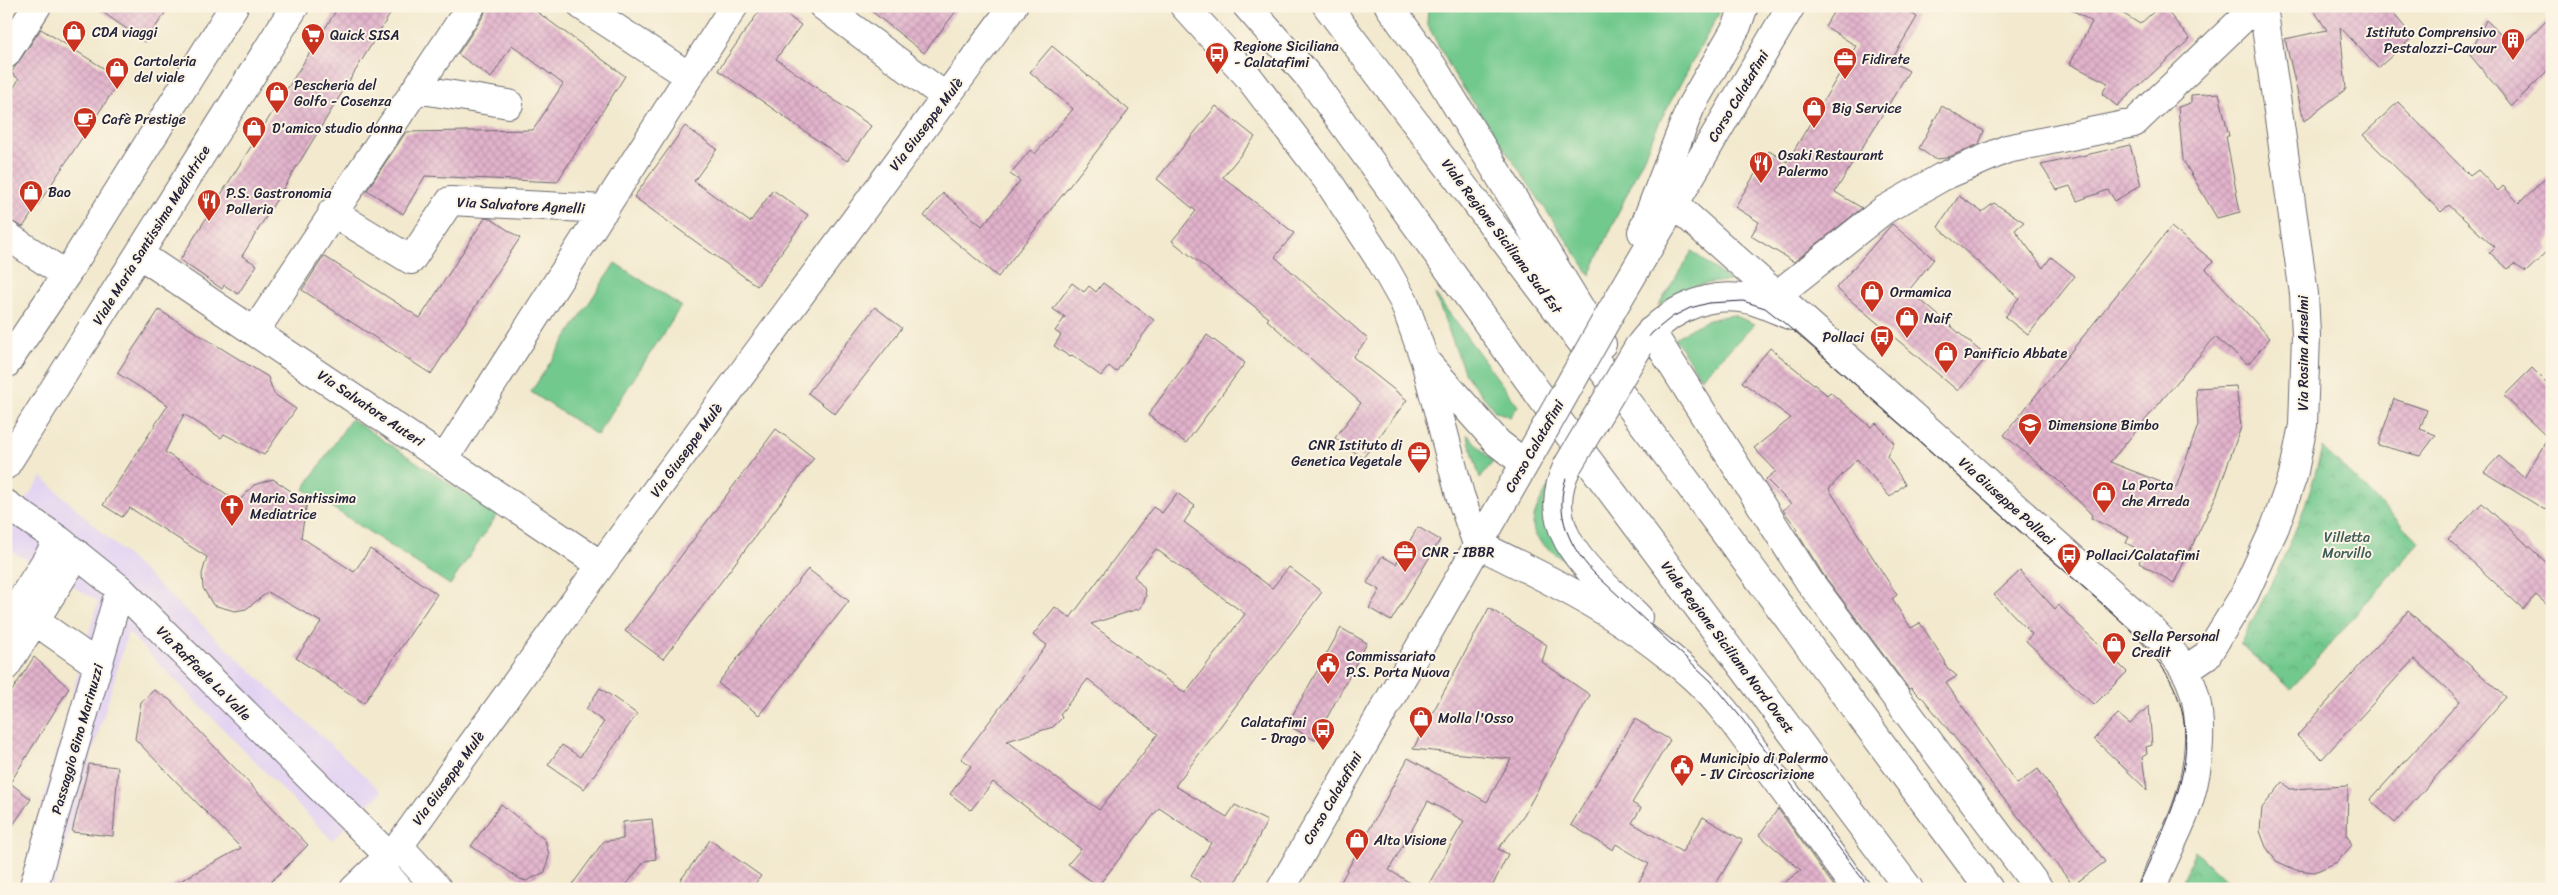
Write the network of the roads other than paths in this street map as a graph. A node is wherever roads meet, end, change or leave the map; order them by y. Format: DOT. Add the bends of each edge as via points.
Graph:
graph roads {
  1 [pos="234,6"];
  2 [pos="295,6"];
  3 [pos="471,6"];
  4 [pos="582,6"];
  5 [pos="734,6"];
  6 [pos="823,6"];
  7 [pos="1013,6"];
  8 [pos="1184,6"];
  9 [pos="1247,6"];
  10 [pos="1327,6"];
  11 [pos="1389,6"];
  12 [pos="1414,6"];
  13 [pos="1744,6"];
  14 [pos="1791,6"];
  15 [pos="2256,6"];
  16 [pos="2263,6"];
  17 [pos="32,8"];
  18 [pos="1777,18"];
  19 [pos="6,54"];
  20 [pos="1433,68"];
  21 [pos="689,76"];
  22 [pos="416,89"];
  23 [pos="946,97"];
  24 [pos="508,104"];
  25 [pos="1674,204"];
  26 [pos="605,209"];
  27 [pos="332,212"];
  28 [pos="6,235"];
  29 [pos="139,254"];
  30 [pos="66,275"];
  31 [pos="1777,295"];
  32 [pos="1612,310"];
  33 [pos="1803,320"];
  34 [pos="255,331"];
  35 [pos="1645,339"];
  36 [pos="1425,361"];
  37 [pos="6,364"];
  38 [pos="445,458"];
  39 [pos="1524,463"];
  40 [pos="6,465"];
  41 [pos="1676,468"];
  42 [pos="6,504"];
  43 [pos="1477,544"];
  44 [pos="68,547"];
  45 [pos="600,565"];
  46 [pos="120,589"];
  47 [pos="35,622"];
  48 [pos="6,624"];
  49 [pos="98,665"];
  50 [pos="6,666"];
  51 [pos="2185,670"];
  52 [pos="1694,677"];
  53 [pos="389,856"];
  54 [pos="34,889"];
  55 [pos="354,889"];
  56 [pos="399,889"];
  57 [pos="438,889"];
  58 [pos="1280,889"];
  59 [pos="1856,889"];
  60 [pos="1909,889"];
  61 [pos="1989,889"];
  62 [pos="2039,889"];
  63 [pos="2152,889"];
  1 -- 30 [label="street"];
  2 -- 29 [label="street, Viale Maria Santissima Mediatrice"];
  3 -- 22 [label="street"];
  4 -- 21 [label="street"];
  5 -- 21 [label="street"];
  6 -- 23 [label="street"];
  7 -- 23 [label="street, Via Giuseppe Mulè"];
  8 -- 36 [label="street" via="1247,75 1328,182 1404,302"];
  9 -- 60 [label="street, Viale Regione Siciliana Nord Ovest" via="1310,78 1546,404"];
  10 -- 41 [label="street, Viale Regione Siciliana Sud Est"];
  11 -- 20 [label="street"];
  12 -- 20 [label="street" via="1416,25"];
  13 -- 32 [label="street" via="1737,26 1691,106"];
  14 -- 18 [label="street, Corso Calatafimi"];
  15 -- 31 [label="street" via="2134,123 2007,149 1942,177 1884,210"];
  16 -- 51 [label="street, Via Rosina Anselmi" via="2304,294 2303,425 2293,476 2244,595 2207,655"];
  17 -- 19 [label="street"];
  18 -- 25 [label="street, Corso Calatafimi"];
  20 -- 41 [label="street"];
  21 -- 26 [label="street"];
  22 -- 24 [label="street"];
  22 -- 27 [label="street"];
  23 -- 45 [label="street, Via Giuseppe Mulè"];
  25 -- 31 [label="street, Via Giuseppe Pollaci"];
  25 -- 32 [label="street, Corso Calatafimi"];
  26 -- 27 [label="street, Via Salvatore Agnelli" via="450,201 411,260"];
  26 -- 38 [label="street"];
  27 -- 34 [label="street"];
  28 -- 30 [label="street"];
  29 -- 34 [label="street, Via Salvatore Auteri"];
  29 -- 40 [label="street, Viale Maria Santissima Mediatrice"];
  30 -- 37 [label="street"];
  31 -- 33 [label="street, Via Giuseppe Pollaci"];
  32 -- 39 [label="street, Corso Calatafimi, bridge"];
  33 -- 35 [label="street" via="1743,298 1726,297 1690,304 1671,315"];
  33 -- 51 [label="street, Via Giuseppe Pollaci" via="2142,620 2169,647"];
  34 -- 38 [label="street, Via Salvatore Auteri"];
  35 -- 52 [label="street, bridge" via="1568,465 1561,485 1559,515 1562,529 1578,558 1645,623"];
  35 -- 62 [label="street" via="1810,581"];
  36 -- 39 [label="street" via="1498,443"];
  36 -- 43 [label="street" via="1460,495"];
  38 -- 45 [label="street, Via Salvatore Auteri"];
  39 -- 43 [label="street, Corso Calatafimi"];
  41 -- 61 [label="street"];
  42 -- 44 [label="street, Via Raffaele La Valle"];
  43 -- 52 [label="street" via="1604,609"];
  43 -- 58 [label="street, Corso Calatafimi"];
  44 -- 46 [label="street, Via Raffaele La Valle"];
  44 -- 47 [label="street"];
  44 -- 48 [label="street"];
  45 -- 53 [label="street, Via Giuseppe Mulè"];
  46 -- 49 [label="street, Passaggio Gino Marinuzzi"];
  46 -- 53 [label="street, Via Raffaele La Valle"];
  47 -- 49 [label="street"];
  47 -- 50 [label="street"];
  49 -- 54 [label="street, Passaggio Gino Marinuzzi"];
  51 -- 63 [label="street, Via Giuseppe Pollaci" via="2198,712 2199,743 2184,813"];
  52 -- 59 [label="street" via="1737,727"];
  53 -- 55 [label="street, Via Giuseppe Mulè"];
  53 -- 56 [label="street"];
  53 -- 57 [label="street"];
}
